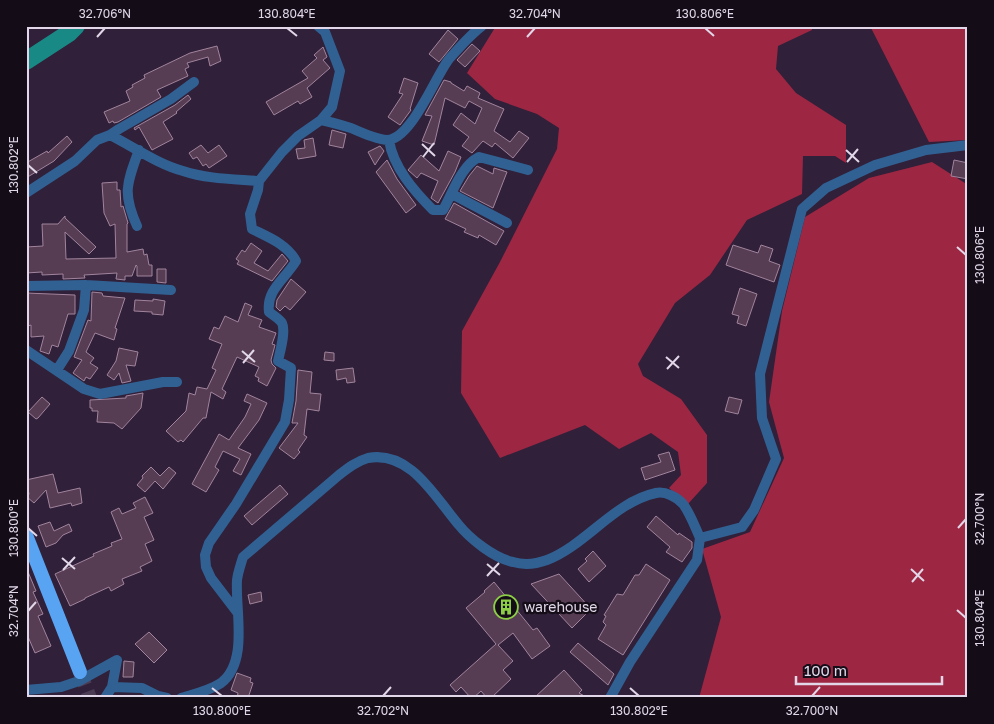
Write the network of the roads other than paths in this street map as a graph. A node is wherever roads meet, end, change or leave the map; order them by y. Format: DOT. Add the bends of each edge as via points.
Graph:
graph roads {
  1 [pos="318,26"];
  2 [pos="482,26"];
  3 [pos="194,82"];
  4 [pos="321,120"];
  5 [pos="110,136"];
  6 [pos="389,140"];
  7 [pos="968,145"];
  8 [pos="139,150"];
  9 [pos="528,170"];
  10 [pos="259,181"];
  11 [pos="26,194"];
  12 [pos="452,194"];
  13 [pos="507,223"];
  14 [pos="137,226"];
  15 [pos="86,285"];
  16 [pos="26,286"];
  17 [pos="171,290"];
  18 [pos="26,350"];
  19 [pos="57,370"];
  20 [pos="177,382"];
  21 [pos="26,535"];
  22 [pos="700,538"];
  23 [pos="237,612"];
  24 [pos="80,672"];
  25 [pos="112,687"];
  26 [pos="26,690"];
  27 [pos="104,698"];
  28 [pos="168,698"];
  29 [pos="181,698"];
  30 [pos="610,698"];
  1 -- 4 [label="street" via="325,32 340,72 332,107"];
  2 -- 6 [label="street" via="449,59 402,134"];
  3 -- 5 [label="street"];
  4 -- 6 [label="street"];
  4 -- 10 [label="street" via="298,136"];
  5 -- 8 [label="street"];
  5 -- 11 [label="street" via="96,140 75,161"];
  6 -- 12 [label="street" via="408,182 432,210 443,210"];
  7 -- 22 [label="street" via="926,150 875,165 826,188 802,209 760,374 762,418 776,459 754,510 742,527"];
  8 -- 10 [label="street" via="183,172"];
  8 -- 14 [label="street" via="127,197"];
  9 -- 12 [label="street" via="479,157 462,174"];
  10 -- 23 [label="street" via="250,214 252,229 292,252 296,261 268,302 270,312 282,322 283,327 278,361 291,368 285,422 209,543 205,555 211,578"];
  12 -- 13 [label="street"];
  15 -- 16 [label="street"];
  15 -- 17 [label="street"];
  15 -- 19 [label="street" via="84,310"];
  18 -- 19 [label="street"];
  19 -- 20 [label="street" via="84,389 100,394"];
  21 -- 24 [label="highway"];
  22 -- 23 [label="street" via="682,503 671,495 658,492 635,500 573,546 546,560 529,564 512,562 491,554 459,526 428,486 407,467 396,460 366,458 339,475 243,557 237,577"];
  22 -- 30 [label="street" via="697,560"];
  23 -- 29 [label="street" via="239,646 234,666 222,682 211,689"];
  25 -- 26 [label="street" via="118,660 80,681 61,687"];
  25 -- 27 [label="street"];
  25 -- 28 [label="street" via="142,688"];
}
